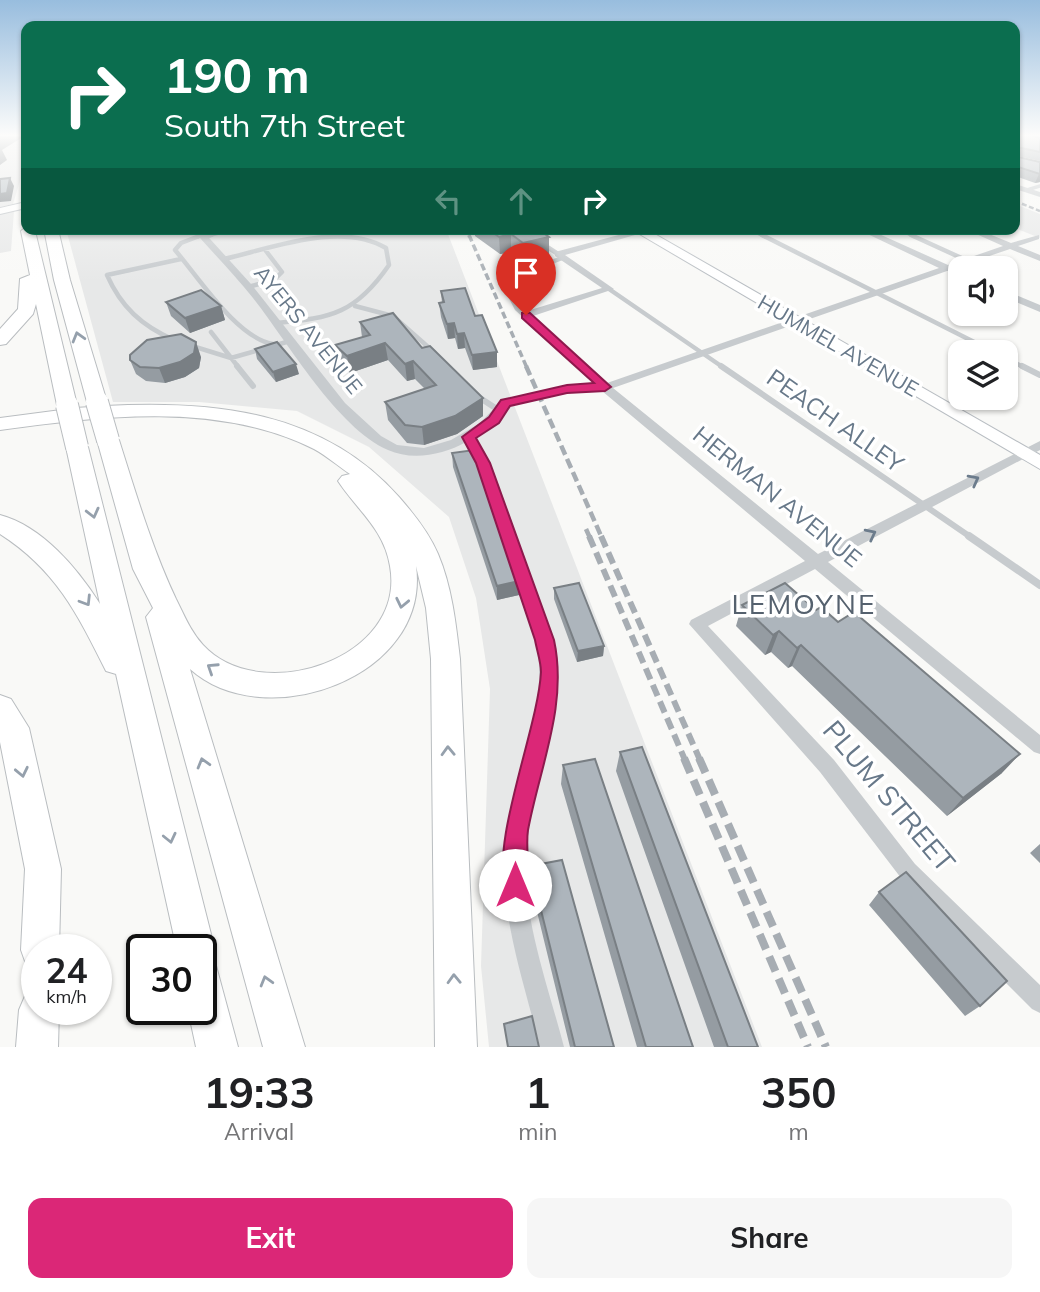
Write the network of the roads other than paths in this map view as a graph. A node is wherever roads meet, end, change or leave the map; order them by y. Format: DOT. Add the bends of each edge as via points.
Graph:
graph roads {
  1 [pos="1040,186"];
  2 [pos="1020,188"];
  3 [pos="1027,190"];
  4 [pos="1040,195"];
  5 [pos="21,206"];
  6 [pos="0,211"];
  7 [pos="28,235"];
  8 [pos="29,235"];
  9 [pos="52,235"];
  10 [pos="199,235"];
  11 [pos="202,235"];
  12 [pos="627,235"];
  13 [pos="651,235"];
  14 [pos="762,235"];
  15 [pos="874,235"];
  16 [pos="910,235"];
  17 [pos="984,235"];
  18 [pos="530,236"];
  19 [pos="1036,237"];
  20 [pos="1011,246"];
  21 [pos="266,251"];
  22 [pos="560,256"];
  23 [pos="956,256"];
  24 [pos="982,256"];
  25 [pos="1040,258"];
  26 [pos="181,259"];
  27 [pos="224,259"];
  28 [pos="948,268"];
  29 [pos="518,275"];
  30 [pos="248,287"];
  31 [pos="609,289"];
  32 [pos="874,292"];
  33 [pos="1018,299"];
  34 [pos="355,306"];
  35 [pos="1040,309"];
  36 [pos="526,315"];
  37 [pos="793,320"];
  38 [pos="277,324"];
  39 [pos="211,332"];
  40 [pos="0,340"];
  41 [pos="970,340"];
  42 [pos="286,342"];
  43 [pos="702,353"];
  44 [pos="231,358"];
  45 [pos="445,362"];
  46 [pos="1018,364"];
  47 [pos="1040,375"];
  48 [pos="253,386"];
  49 [pos="468,386"];
  50 [pos="605,387"];
  51 [pos="500,411"];
  52 [pos="0,424"];
  53 [pos="0,433"];
  54 [pos="469,437"];
  55 [pos="1040,445"];
  56 [pos="1023,454"];
  57 [pos="1040,463"];
  58 [pos="925,506"];
  59 [pos="0,523"];
  60 [pos="142,554"];
  61 [pos="817,562"];
  62 [pos="1040,585"];
  63 [pos="0,708"];
  64 [pos="1040,746"];
  65 [pos="150,747"];
  66 [pos="41,934"];
  67 [pos="191,934"];
  68 [pos="1040,1001"];
  69 [pos="38,1025"];
  70 [pos="212,1025"];
  71 [pos="37,1047"];
  72 [pos="217,1047"];
  73 [pos="284,1047"];
  74 [pos="456,1047"];
  75 [pos="552,1047"];
  1 -- 3 [label="lane"];
  2 -- 3 [label="street"];
  3 -- 4 [label="street"];
  5 -- 6 [label="main road"];
  7 -- 40 [label="highway" via="27,310"];
  8 -- 65 [label="highway, one-way, bridge"];
  60 -- 9 [label="highway, one-way, bridge"];
  10 -- 26 [label="lane" via="177,247"];
  11 -- 27 [label="street, AYERS AVENUE"];
  12 -- 22 [label="street"];
  13 -- 37 [label="main road, HUMMEL AVENUE"];
  14 -- 32 [label="lane"];
  15 -- 28 [label="street"];
  16 -- 23 [label="lane"];
  17 -- 20 [label="street"];
  18 -- 22 [label="lane"];
  19 -- 20 [label="street"];
  20 -- 24 [label="street"];
  20 -- 25 [label="street"];
  21 -- 27 [label="lane"];
  21 -- 30 [label="lane" via="282,272 274,280"];
  21 -- 34 [label="lane" via="345,236 379,242 388,253 389,265"];
  22 -- 29 [label="lane"];
  22 -- 31 [label="street"];
  26 -- 42 [label="lane" via="244,331 261,342"];
  26 -- 44 [label="lane" via="107,275 116,296 139,323 171,339"];
  27 -- 30 [label="street, AYERS AVENUE"];
  28 -- 32 [label="street"];
  29 -- 36 [label="street, HERMAN AVENUE" via="508,292"];
  30 -- 38 [label="street, AYERS AVENUE"];
  31 -- 36 [label="street"];
  31 -- 43 [label="lane, PEACH ALLEY"];
  32 -- 37 [label="street"];
  32 -- 41 [label="lane"];
  33 -- 35 [label="street"];
  34 -- 38 [label="lane" via="335,316"];
  34 -- 45 [label="lane" via="401,318"];
  36 -- 50 [label="street, HERMAN AVENUE"];
  37 -- 43 [label="street"];
  37 -- 56 [label="main road, HUMMEL AVENUE"];
  38 -- 42 [label="street, AYERS AVENUE"];
  39 -- 44 [label="lane"];
  42 -- 44 [label="lane"];
  42 -- 54 [label="street, AYERS AVENUE" via="355,417 395,449 429,449"];
  43 -- 50 [label="street"];
  43 -- 58 [label="lane, PEACH ALLEY"];
  44 -- 48 [label="lane"];
  46 -- 47 [label="lane"];
  49 -- 51 [label="lane"];
  50 -- 51 [label="street" via="516,399"];
  50 -- 61 [label="street, HERMAN AVENUE"];
  51 -- 54 [label="street"];
  74 -- 52 [label="highway, one-way" via="440,601 426,555 391,498 332,450 296,433 227,415 125,411"];
  53 -- 60 [label="highway, one-way" via="119,420 170,420 228,427 295,447 338,472 381,514 402,559 402,607 395,624 374,647 341,668 292,683 247,682 216,673 190,652"];
  54 -- 75 [label="street" via="483,463 545,640 551,670 542,729 516,832 514,870"];
  55 -- 56 [label="street"];
  56 -- 57 [label="main road, HUMMEL AVENUE"];
  58 -- 56 [label="street, one-way"];
  61 -- 58 [label="street, one-way"];
  58 -- 62 [label="lane, PEACH ALLEY"];
  59 -- 65 [label="highway, one-way" via="58,567 80,592 103,629"];
  73 -- 60 [label="highway, one-way"];
  61 -- 64 [label="street, HERMAN AVENUE"];
  61 -- 68 [label="street, PLUM STREET" via="697,625 827,766 908,871"];
  63 -- 66 [label="highway, one-way" via="13,728 43,869"];
  65 -- 67 [label="highway, one-way"];
  69 -- 71 [label="highway"];
  70 -- 72 [label="highway"];
}
